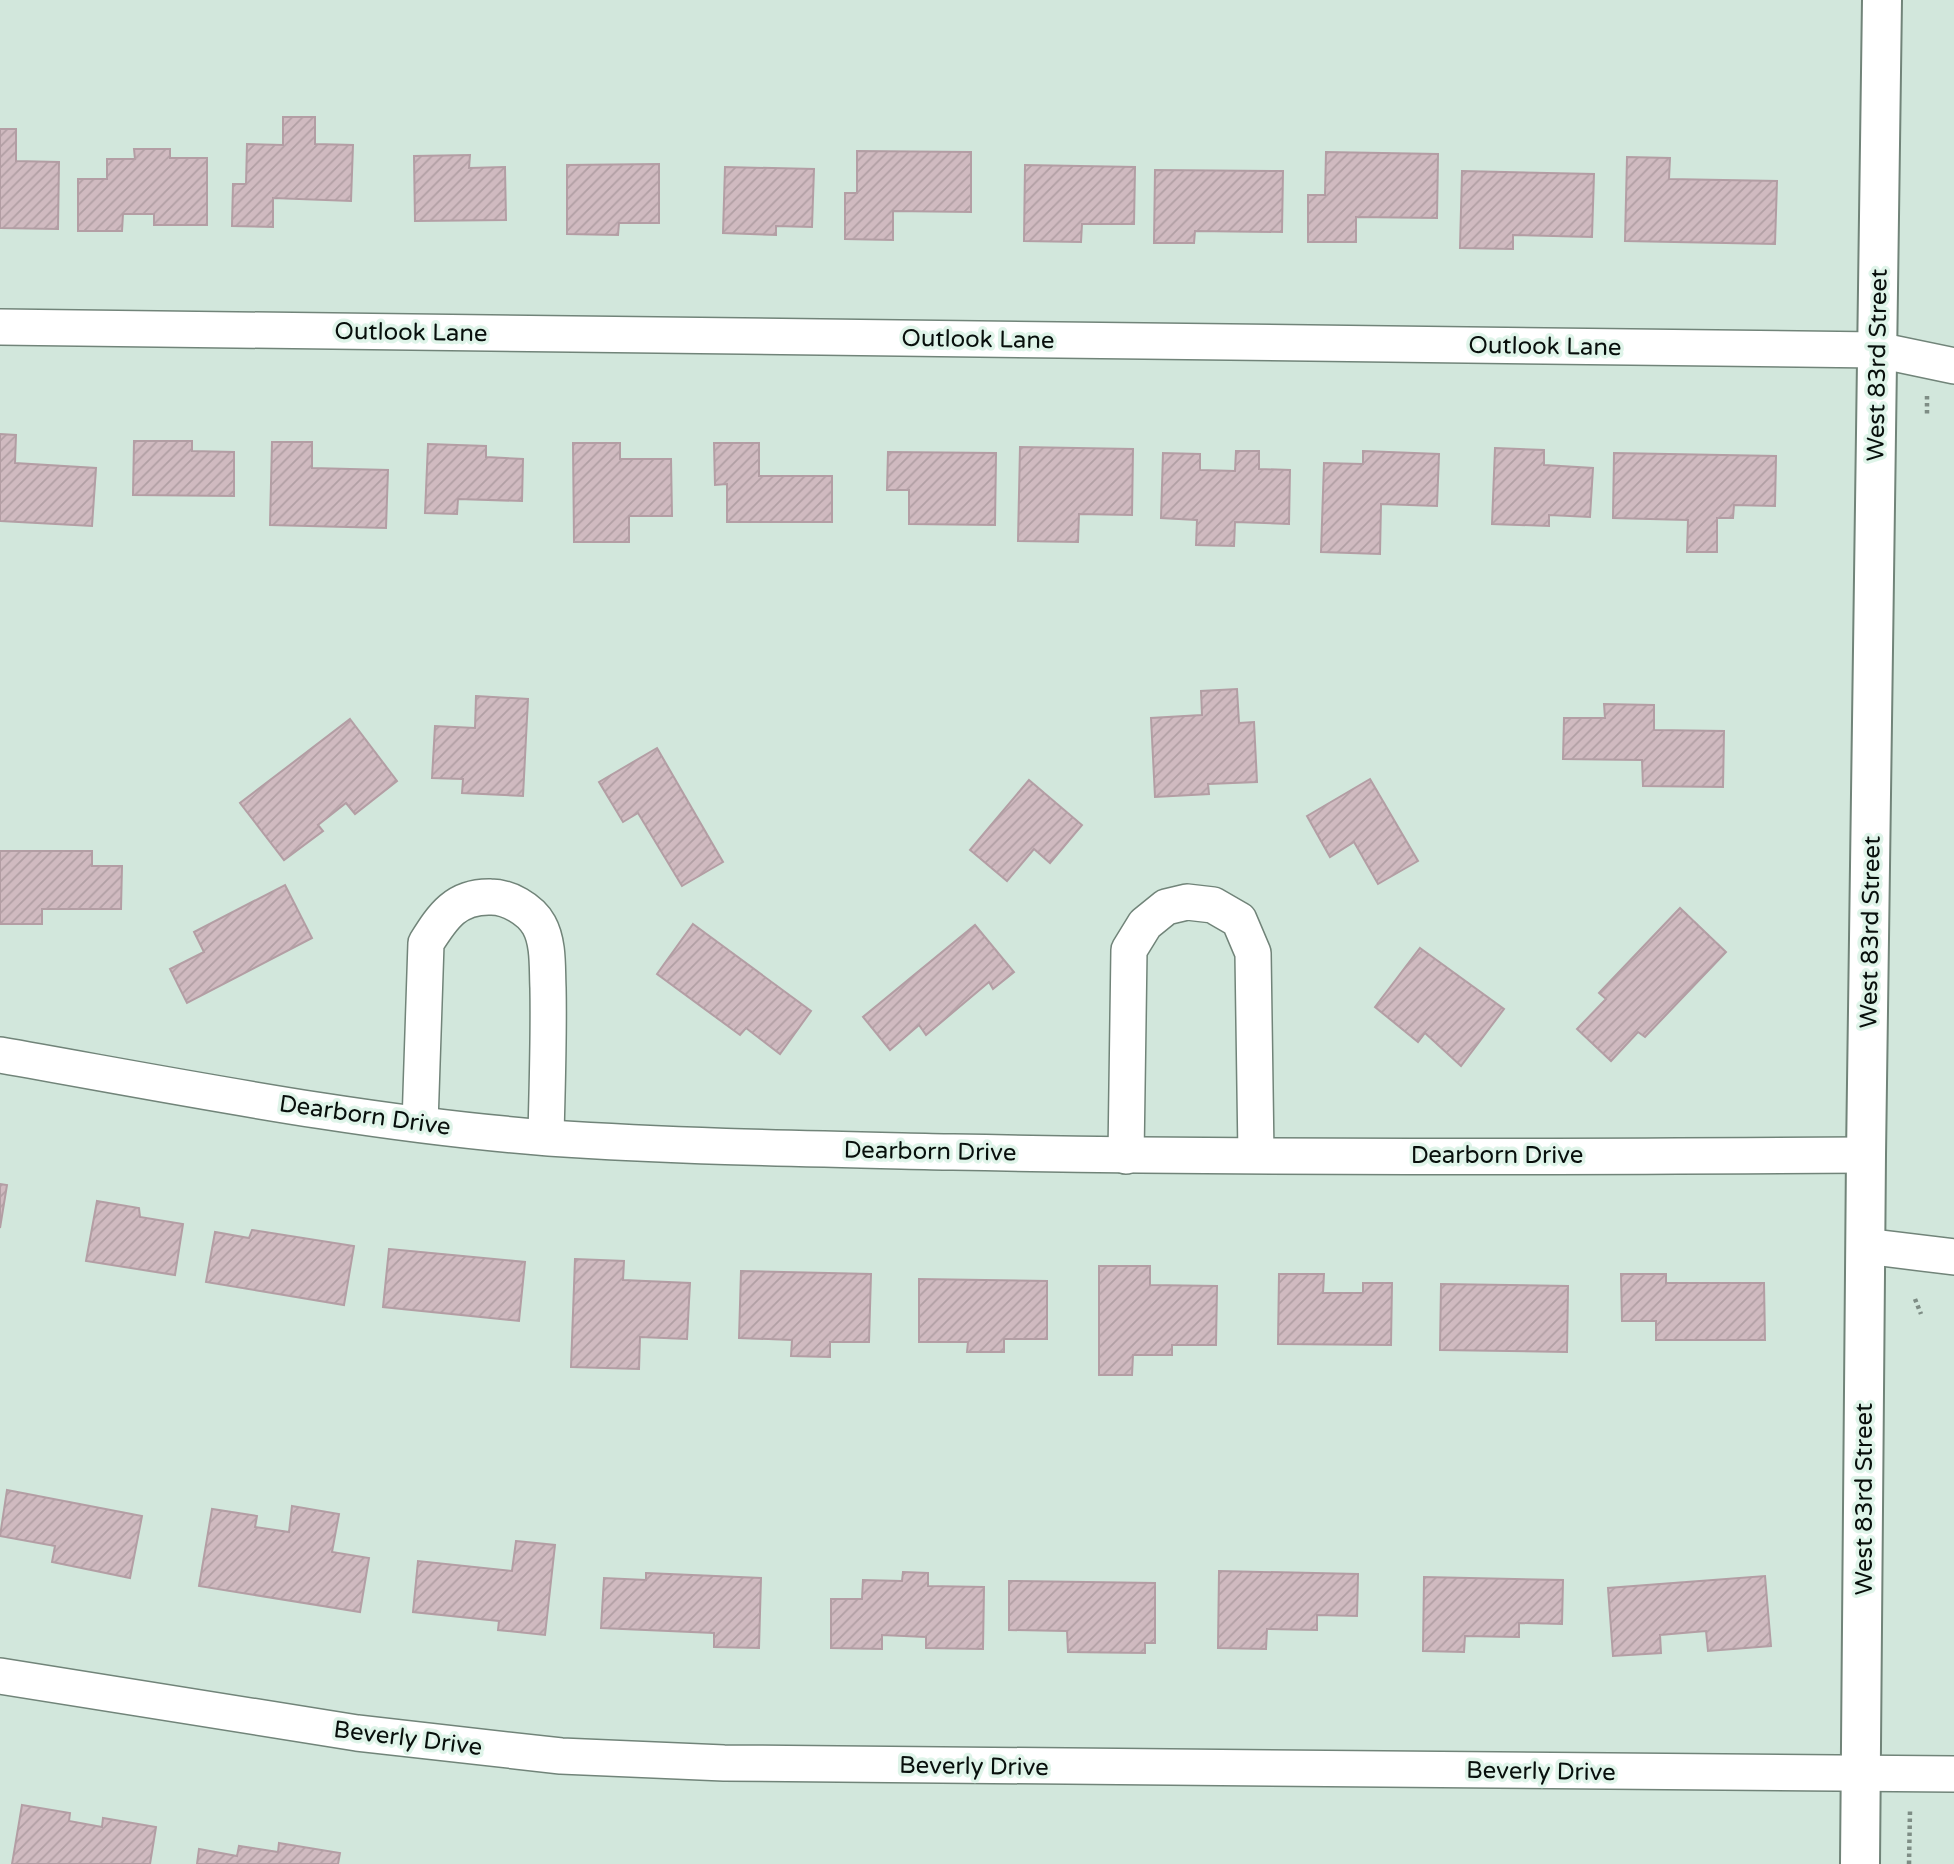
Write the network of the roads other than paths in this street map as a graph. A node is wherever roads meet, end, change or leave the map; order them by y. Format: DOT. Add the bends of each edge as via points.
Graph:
graph roads {
  1 [pos="1882,0"];
  2 [pos="0,327"];
  3 [pos="1878,350"];
  4 [pos="1954,366"];
  5 [pos="0,1055"];
  6 [pos="420,1124"];
  7 [pos="546,1137"];
  8 [pos="1256,1155"];
  9 [pos="1866,1155"];
  10 [pos="1126,1156"];
  11 [pos="1866,1246"];
  12 [pos="1954,1257"];
  13 [pos="0,1676"];
  14 [pos="1862,1774"];
  15 [pos="1954,1774"];
  16 [pos="1860,1864"];
  1 -- 3 [label="street, West 83rd Street"];
  2 -- 3 [label="street, Outlook Lane"];
  3 -- 4 [label="street, Outlook Lane"];
  3 -- 9 [label="street, West 83rd Street"];
  5 -- 6 [label="street, Dearborn Drive"];
  6 -- 7 [label="street, Dearborn Drive"];
  6 -- 7 [label="street" via="426,943 440,920 462,900 491,897 514,901 539,925 547,952"];
  7 -- 10 [label="street, Dearborn Drive" via="709,1146"];
  8 -- 9 [label="street, Dearborn Drive"];
  8 -- 10 [label="street, Dearborn Drive"];
  8 -- 10 [label="street" via="1253,953 1239,920 1213,905 1187,902 1166,907 1145,924 1129,950"];
  9 -- 11 [label="street, West 83rd Street"];
  11 -- 12 [label="street"];
  11 -- 14 [label="street, West 83rd Street"];
  13 -- 14 [label="street, Beverly Drive" via="357,1733 561,1756 724,1763"];
  14 -- 15 [label="street, Beverly Drive"];
  14 -- 16 [label="street, West 83rd Street"];
}
